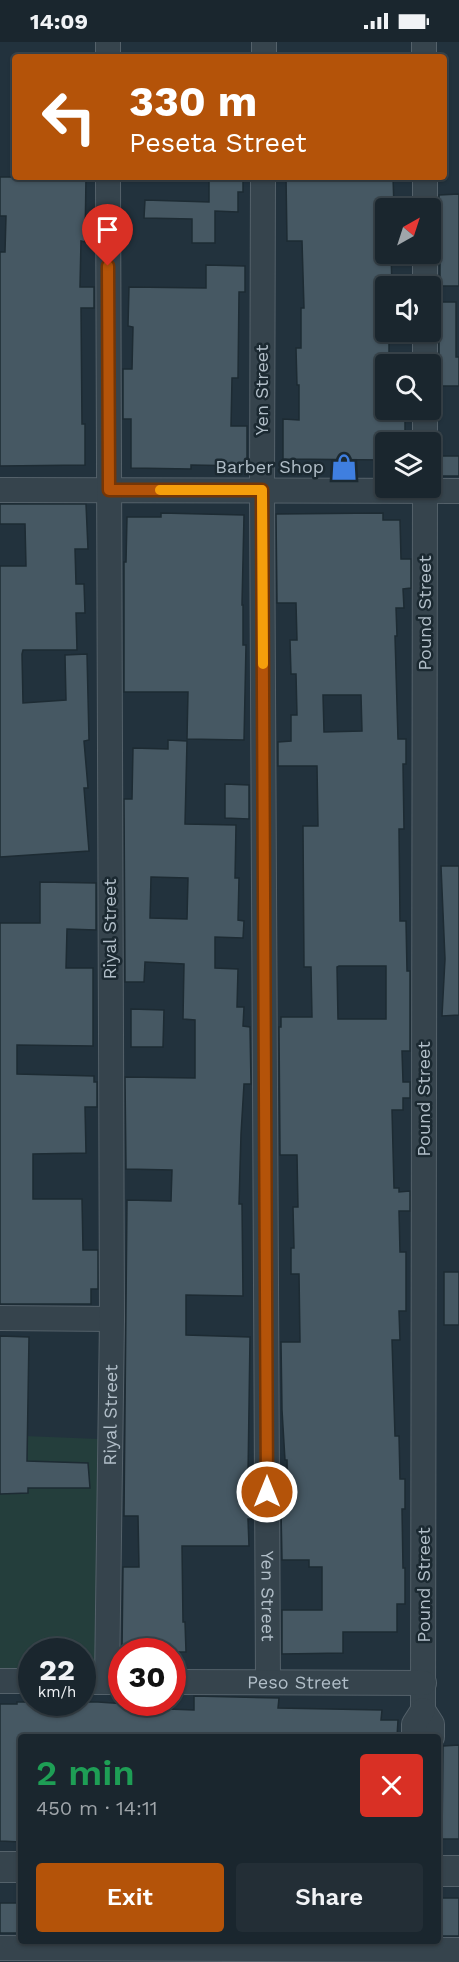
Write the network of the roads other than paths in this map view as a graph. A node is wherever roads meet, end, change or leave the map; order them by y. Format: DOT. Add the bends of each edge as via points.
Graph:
graph roads {
  1 [pos="108,180"];
  2 [pos="263,180"];
  3 [pos="424,180"];
  4 [pos="424,198"];
  5 [pos="375,489"];
  6 [pos="441,489"];
  7 [pos="0,490"];
  8 [pos="109,490"];
  9 [pos="262,490"];
  10 [pos="459,490"];
  11 [pos="425,498"];
  12 [pos="0,1318"];
  13 [pos="112,1319"];
  14 [pos="114,1638"];
  15 [pos="0,1681"];
  16 [pos="18,1681"];
  17 [pos="186,1682"];
  18 [pos="268,1682"];
  19 [pos="424,1683"];
  20 [pos="423,1710"];
  21 [pos="414,1734"];
  22 [pos="432,1734"];
  23 [pos="0,1867"];
  24 [pos="18,1867"];
  25 [pos="441,1871"];
  26 [pos="459,1871"];
  27 [pos="0,1948"];
  28 [pos="457,1954"];
  1 -- 8 [label="street, Riyal Street"];
  2 -- 9 [label="street, Yen Street"];
  3 -- 4 [label="street"];
  5 -- 9 [label="street"];
  6 -- 10 [label="street"];
  7 -- 8 [label="street"];
  8 -- 9 [label="street"];
  8 -- 13 [label="street, Riyal Street"];
  9 -- 18 [label="street, Yen Street"];
  11 -- 19 [label="street, Pound Street"];
  12 -- 13 [label="street"];
  13 -- 14 [label="street, Riyal Street"];
  15 -- 16 [label="street"];
  17 -- 18 [label="street, Peso Street"];
  18 -- 19 [label="street, Peso Street"];
  19 -- 20 [label="street, Pound Street"];
  20 -- 21 [label="street, Pound Street" via="414,1724"];
  20 -- 22 [label="street, Pound Street" via="432,1724"];
  23 -- 24 [label="street"];
  25 -- 26 [label="street"];
  27 -- 28 [label="street"];
}
